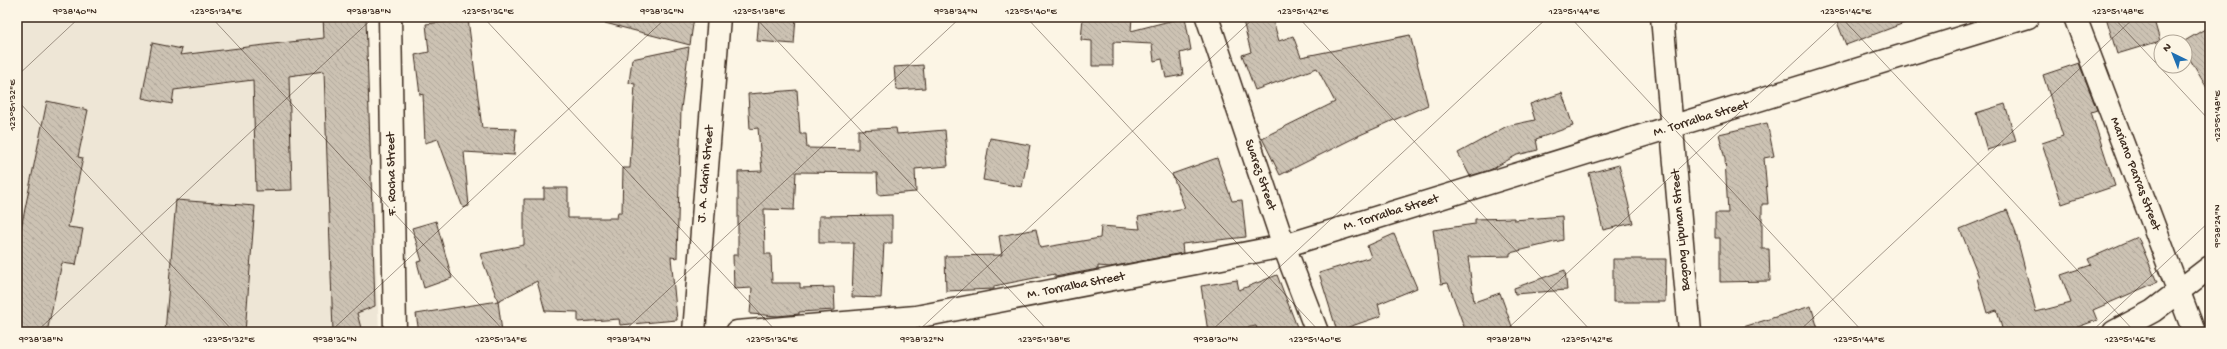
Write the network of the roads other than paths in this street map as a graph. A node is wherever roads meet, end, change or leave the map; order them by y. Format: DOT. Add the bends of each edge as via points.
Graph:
graph roads {
  1 [pos="390,17"];
  2 [pos="719,17"];
  3 [pos="1207,17"];
  4 [pos="1662,17"];
  5 [pos="2028,17"];
  6 [pos="2075,17"];
  7 [pos="1672,128"];
  8 [pos="1284,246"];
  9 [pos="2210,267"];
  10 [pos="2179,291"];
  11 [pos="932,323"];
  12 [pos="395,332"];
  13 [pos="694,332"];
  14 [pos="737,332"];
  15 [pos="1317,332"];
  16 [pos="1690,332"];
  17 [pos="2114,332"];
  18 [pos="2194,332"];
  1 -- 12 [label="street, F. Rocha Street"];
  2 -- 13 [label="street, J. A. Clarin Street"];
  3 -- 8 [label="street, Suarez Street"];
  4 -- 7 [label="street, Bagong Lipunan Street"];
  5 -- 7 [label="street, M. Torralba Street"];
  6 -- 10 [label="street, Mariano Parras Street"];
  7 -- 8 [label="street, M. Torralba Street"];
  7 -- 16 [label="street, Bagong Lipunan Street"];
  8 -- 11 [label="street, M. Torralba Street"];
  8 -- 15 [label="street, Suarez Street"];
  9 -- 10 [label="street"];
  10 -- 17 [label="street" via="2152,311"];
  10 -- 18 [label="street, Mariano Parras Street"];
  11 -- 14 [label="street, M. Torralba Street" via="916,317"];
}
